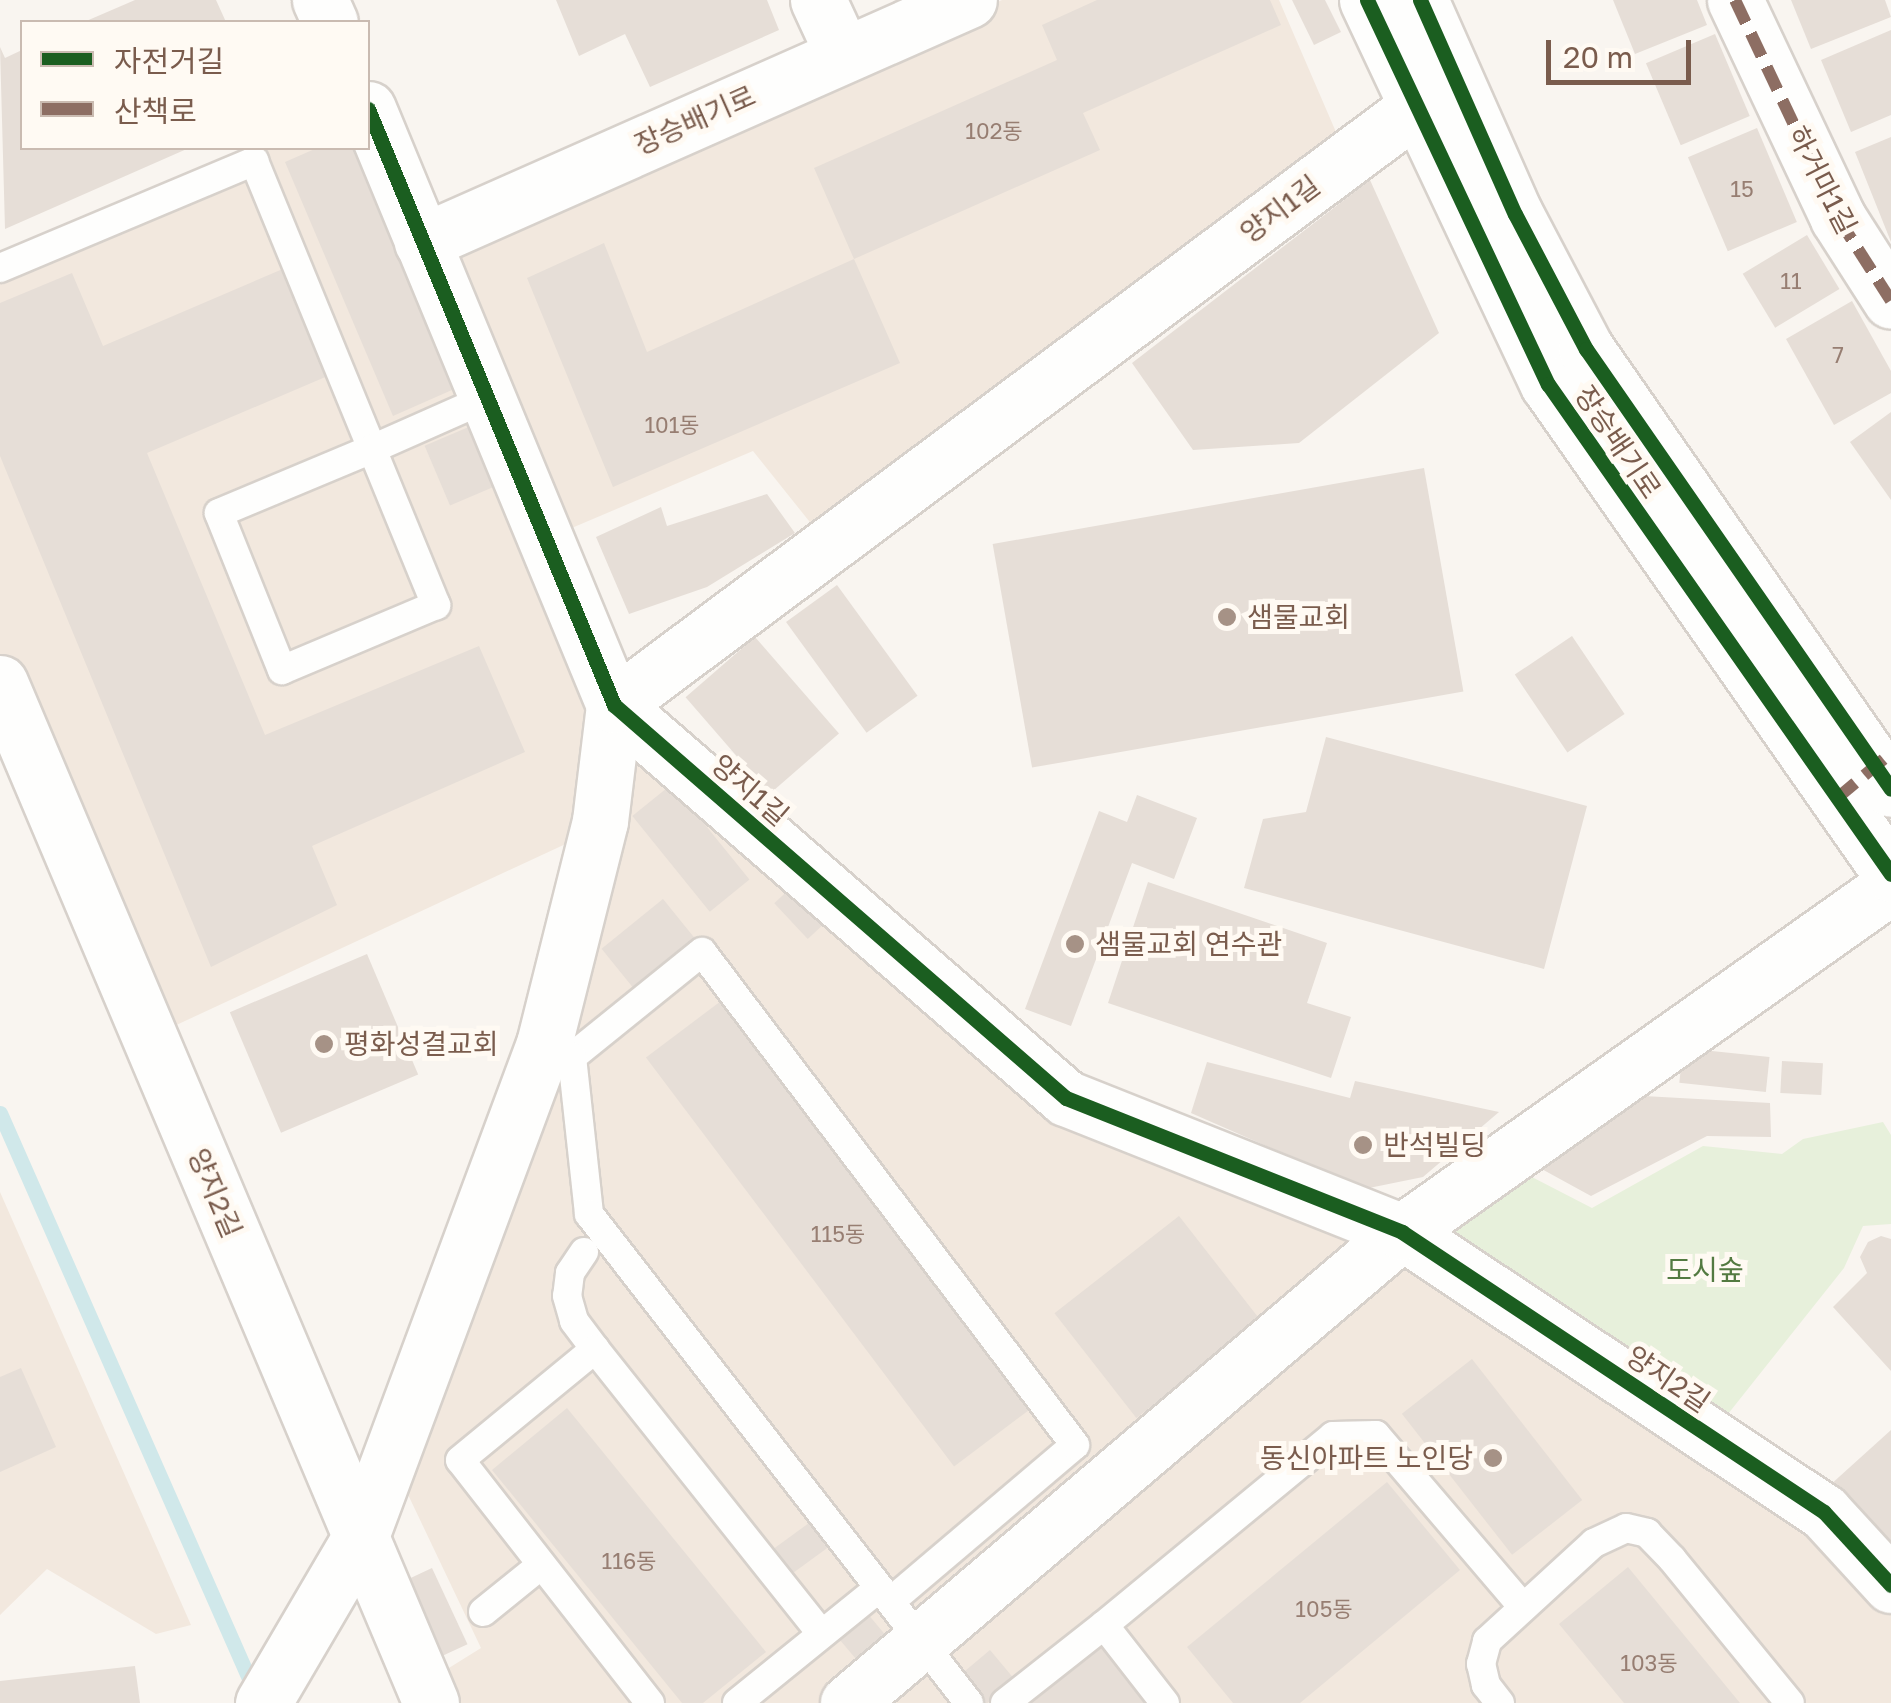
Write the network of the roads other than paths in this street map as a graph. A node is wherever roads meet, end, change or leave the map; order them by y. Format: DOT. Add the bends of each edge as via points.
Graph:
graph roads {
  1 [pos="818,0"];
  2 [pos="969,0"];
  3 [pos="1368,0"];
  4 [pos="1420,0"];
  5 [pos="1736,0"];
  6 [pos="843,54"];
  7 [pos="1417,107"];
  8 [pos="370,114"];
  9 [pos="422,242"];
  10 [pos="0,268"];
  11 [pos="1891,301"];
  12 [pos="487,398"];
  13 [pos="372,450"];
  14 [pos="0,683"];
  15 [pos="614,705"];
  16 [pos="1873,778"];
  17 [pos="1891,874"];
  18 [pos="1891,886"];
  19 [pos="1402,1232"];
  20 [pos="584,1252"];
  21 [pos="595,1349"];
  22 [pos="351,1553"];
  23 [pos="540,1566"];
  24 [pos="1891,1585"];
  25 [pos="1523,1607"];
  26 [pos="897,1610"];
  27 [pos="483,1612"];
  28 [pos="1104,1625"];
  29 [pos="822,1634"];
  30 [pos="1483,1697"];
  31 [pos="263,1703"];
  32 [pos="431,1703"];
  33 [pos="650,1703"];
  34 [pos="737,1703"];
  35 [pos="848,1703"];
  36 [pos="969,1703"];
  37 [pos="1005,1703"];
  38 [pos="1165,1703"];
  39 [pos="1790,1703"];
  1 -- 6 [label="street"];
  2 -- 6 [label="street, 장승배기로"];
  3 -- 7 [label="street, 장승배기로"];
  4 -- 16 [label="street, 장승배기로" via="1516,214 1586,349"];
  5 -- 11 [label="street, 하거마1길" via="1838,218"];
  6 -- 9 [label="street, 장승배기로"];
  7 -- 15 [label="street, 양지1길"];
  7 -- 16 [label="street, 장승배기로" via="1548,384"];
  8 -- 9 [label="street, 양지1길"];
  9 -- 12 [label="street, 양지1길"];
  10 -- 13 [label="lane" via="254,161"];
  12 -- 13 [label="lane"];
  12 -- 15 [label="street, 양지1길"];
  13 -- 13 [label="lane" via="436,604 282,670 219,513"];
  14 -- 22 [label="street, 양지2길"];
  15 -- 19 [label="street, 양지1길" via="1066,1098"];
  15 -- 22 [label="street, 양지1길" via="600,821 544,1044"];
  16 -- 17 [label="street, 장승배기로"];
  18 -- 19 [label="street"];
  19 -- 24 [label="street, 양지2길" via="1824,1512"];
  19 -- 26 [label="street"];
  20 -- 21 [label="lane" via="570,1273 567,1296 574,1321"];
  21 -- 23 [label="lane" via="460,1460"];
  21 -- 29 [label="lane"];
  22 -- 31 [label="street, 양지1길"];
  22 -- 32 [label="street, 양지2길"];
  23 -- 27 [label="lane"];
  23 -- 33 [label="lane"];
  25 -- 28 [label="lane" via="1376,1435 1333,1436"];
  25 -- 30 [label="lane" via="1488,1641"];
  25 -- 39 [label="lane" via="1609,1533 1647,1533"];
  26 -- 26 [label="lane" via="1075,1446 702,952 572,1057 589,1214"];
  26 -- 29 [label="lane"];
  26 -- 35 [label="street"];
  26 -- 36 [label="lane"];
  28 -- 37 [label="lane"];
  28 -- 38 [label="lane"];
  29 -- 34 [label="lane"];
}
